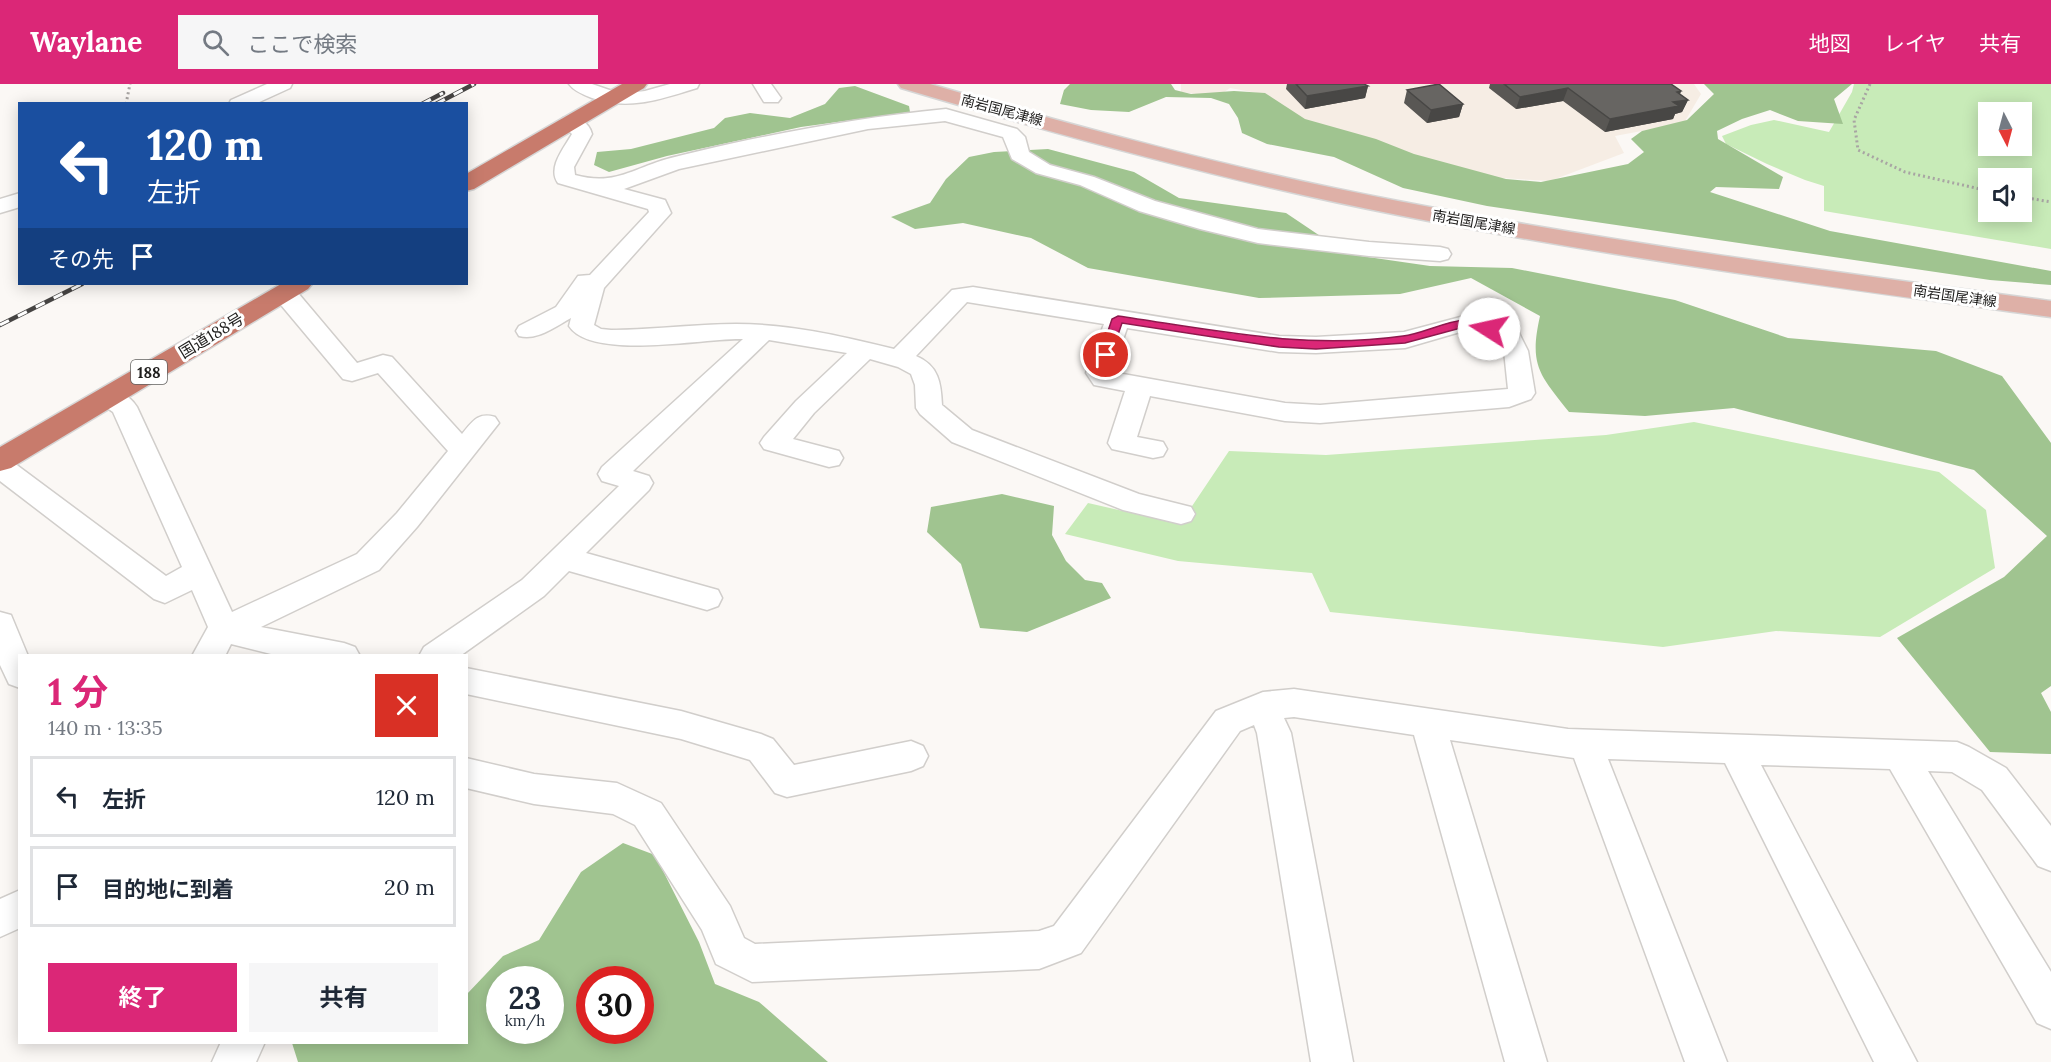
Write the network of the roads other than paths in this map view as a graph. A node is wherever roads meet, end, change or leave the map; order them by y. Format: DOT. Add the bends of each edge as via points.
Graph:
graph roads {
  1 [pos="283,84"];
  2 [pos="578,84"];
  3 [pos="638,84"];
  4 [pos="690,84"];
  5 [pos="918,85"];
  6 [pos="610,99"];
  7 [pos="242,102"];
  8 [pos="570,122"];
  9 [pos="468,183"];
  10 [pos="591,187"];
  11 [pos="18,200"];
  12 [pos="0,207"];
  13 [pos="1440,254"];
  14 [pos="602,274"];
  15 [pos="291,288"];
  16 [pos="2051,309"];
  17 [pos="1118,319"];
  18 [pos="528,330"];
  19 [pos="761,333"];
  20 [pos="866,349"];
  21 [pos="898,359"];
  22 [pos="1140,386"];
  23 [pos="109,397"];
  24 [pos="486,423"];
  25 [pos="465,449"];
  26 [pos="1153,449"];
  27 [pos="829,458"];
  28 [pos="0,461"];
  29 [pos="0,467"];
  30 [pos="1181,514"];
  31 [pos="564,558"];
  32 [pos="200,571"];
  33 [pos="707,598"];
  34 [pos="0,624"];
  35 [pos="224,628"];
  36 [pos="209,654"];
  37 [pos="334,654"];
  38 [pos="438,654"];
  39 [pos="18,670"];
  40 [pos="468,681"];
  41 [pos="1263,706"];
  42 [pos="1430,723"];
  43 [pos="1588,744"];
  44 [pos="1735,748"];
  45 [pos="1899,754"];
  46 [pos="911,756"];
  47 [pos="468,773"];
  48 [pos="2051,854"];
  49 [pos="18,909"];
  50 [pos="0,919"];
  51 [pos="2051,1009"];
  52 [pos="244,1044"];
  53 [pos="233,1062"];
  54 [pos="1332,1062"];
  55 [pos="1526,1062"];
  56 [pos="1706,1062"];
  57 [pos="1896,1062"];
  1 -- 7 [label="street"];
  2 -- 6 [label="street"];
  3 -- 6 [label="highway"];
  4 -- 6 [label="street" via="629,101"];
  5 -- 16 [label="main road, 南岩国尾津線" via="1124,144 1396,208 1545,235"];
  6 -- 8 [label="highway"];
  8 -- 9 [label="highway"];
  8 -- 10 [label="street" via="582,134 564,167 565,180"];
  10 -- 13 [label="street" via="622,183 672,164 805,134 946,115 1010,133 1019,155 1043,170 1087,181 1147,206 1208,224 1258,236"];
  10 -- 14 [label="street" via="657,205 660,213"];
  11 -- 12 [label="street"];
  14 -- 18 [label="street" via="590,278 564,312"];
  14 -- 19 [label="street" via="593,286 580,326 586,332 605,337 649,338"];
  15 -- 23 [label="highway, 国道188号 / 188"];
  15 -- 25 [label="street" via="290,298 352,373 383,363 456,444"];
  17 -- 21 [label="street" via="960,295"];
  17 -- 22 [label="street" via="1099,373 1103,379"];
  17 -- 22 [label="street" via="1279,344 1316,345 1405,340 1468,322 1509,336 1516,351 1522,393 1509,398 1320,414 1285,412"];
  19 -- 20 [label="street"];
  19 -- 31 [label="street" via="612,474 639,483"];
  20 -- 21 [label="street"];
  20 -- 27 [label="street" via="805,407 774,443"];
  21 -- 30 [label="street" via="919,367 926,375 929,408 962,436 1133,503"];
  22 -- 26 [label="street" via="1122,443"];
  23 -- 28 [label="highway, 国道188号 / 188"];
  23 -- 32 [label="street" via="124,408"];
  24 -- 25 [label="street"];
  25 -- 35 [label="street" via="368,562"];
  29 -- 32 [label="street" via="165,591"];
  31 -- 33 [label="street"];
  31 -- 38 [label="street" via="533,588"];
  32 -- 35 [label="street"];
  34 -- 39 [label="street"];
  35 -- 36 [label="street"];
  35 -- 37 [label="street" via="240,635"];
  40 -- 46 [label="street" via="681,725 761,749 787,782"];
  41 -- 42 [label="street" via="1294,703"];
  41 -- 47 [label="street" via="1228,722 1067,940 1039,950 752,963 730,951 717,918 648,814 617,799 534,789"];
  41 -- 54 [label="street" via="1274,733"];
  42 -- 43 [label="street"];
  42 -- 55 [label="street"];
  43 -- 44 [label="street"];
  43 -- 56 [label="street"];
  44 -- 45 [label="street"];
  44 -- 57 [label="street"];
  45 -- 48 [label="street" via="1957,757 1994,779"];
  45 -- 51 [label="street"];
  49 -- 50 [label="street"];
  52 -- 53 [label="street"];
}
